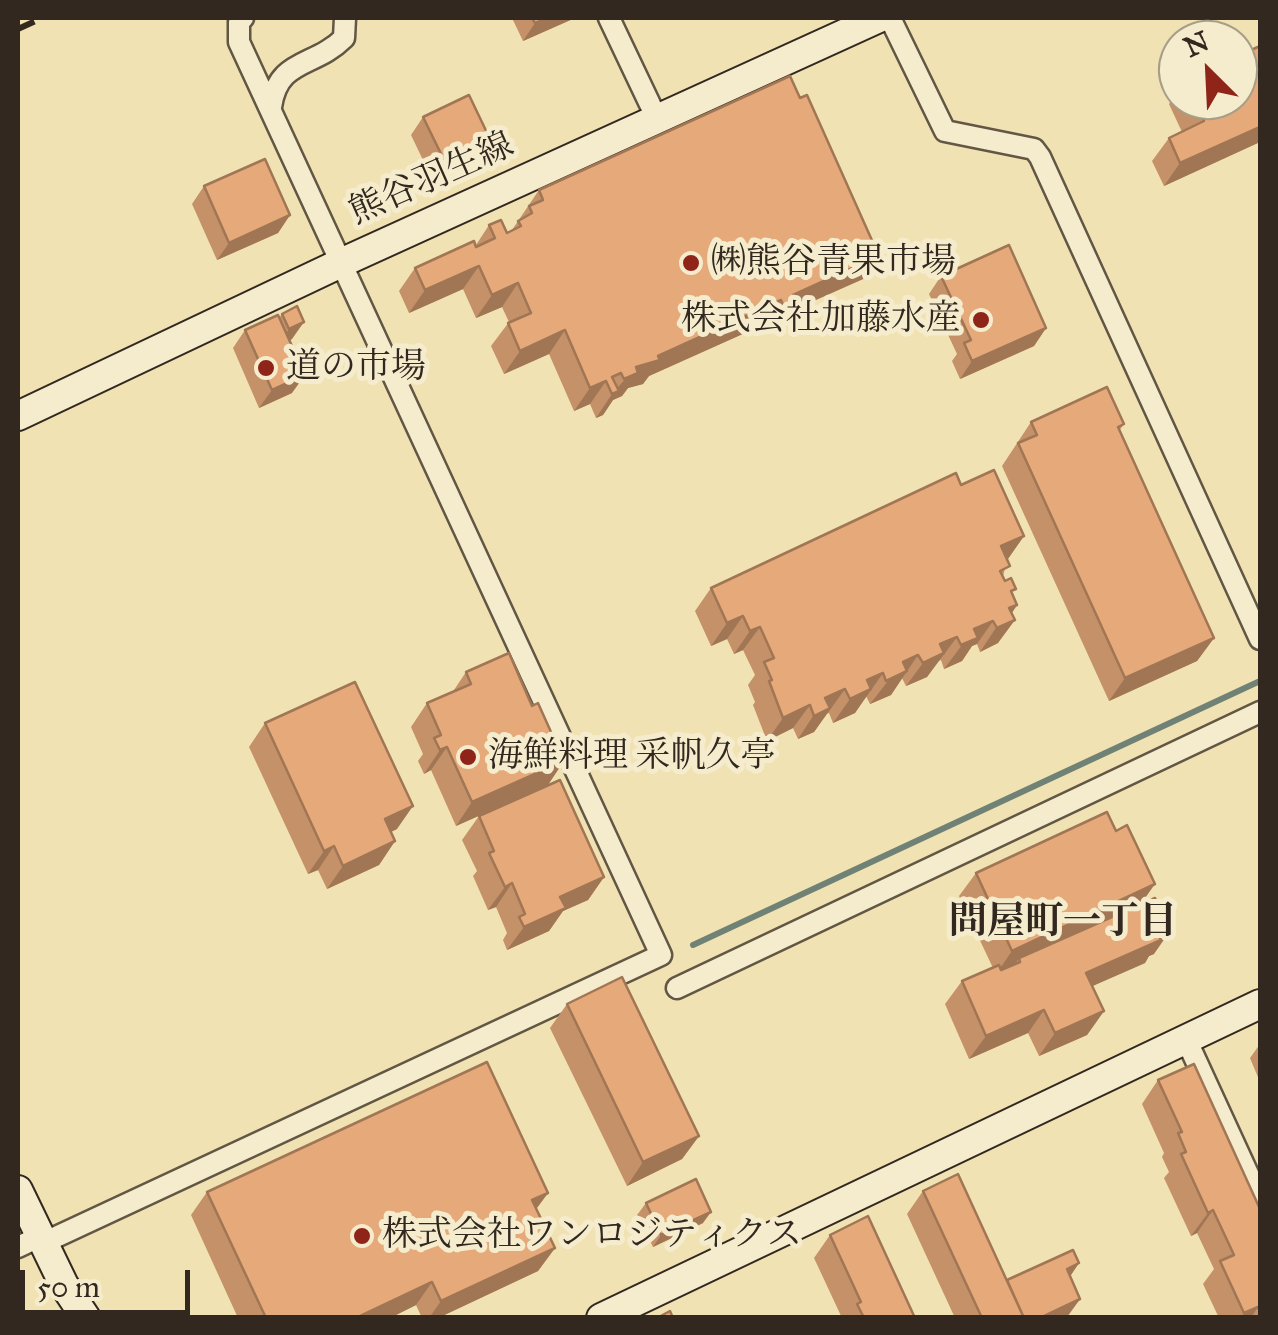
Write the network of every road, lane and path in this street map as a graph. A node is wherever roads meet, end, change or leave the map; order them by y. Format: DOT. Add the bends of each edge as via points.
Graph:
graph roads {
  1 [pos="242,18"];
  2 [pos="345,18"];
  3 [pos="609,18"];
  4 [pos="879,18"];
  5 [pos="890,18"];
  6 [pos="271,107"];
  7 [pos="657,119"];
  8 [pos="343,262"];
  9 [pos="18,416"];
  10 [pos="1260,639"];
  11 [pos="1260,712"];
  12 [pos="677,988"];
  13 [pos="1260,1004"];
  14 [pos="1186,1040"];
  15 [pos="18,1190"];
  16 [pos="1260,1200"];
  17 [pos="33,1242"];
  18 [pos="64,1286"];
  19 [pos="74,1318"];
  20 [pos="86,1318"];
  21 [pos="601,1318"];
  1 -- 6 [label="street" via="239,42"];
  2 -- 6 [label="street" via="344,38 286,72 274,85"];
  3 -- 7 [label="street"];
  4 -- 7 [label="main road, 熊谷羽生線"];
  5 -- 10 [label="street" via="945,131 1034,149 1040,158"];
  6 -- 8 [label="street"];
  7 -- 8 [label="main road, 熊谷羽生線"];
  8 -- 9 [label="main road, 熊谷羽生線"];
  8 -- 17 [label="street" via="662,954"];
  11 -- 12 [label="street"];
  13 -- 14 [label="main road"];
  14 -- 16 [label="street"];
  14 -- 21 [label="main road"];
  15 -- 17 [label="main road"];
  17 -- 18 [label="main road"];
  18 -- 19 [label="main road"];
  18 -- 20 [label="main road"];
}
